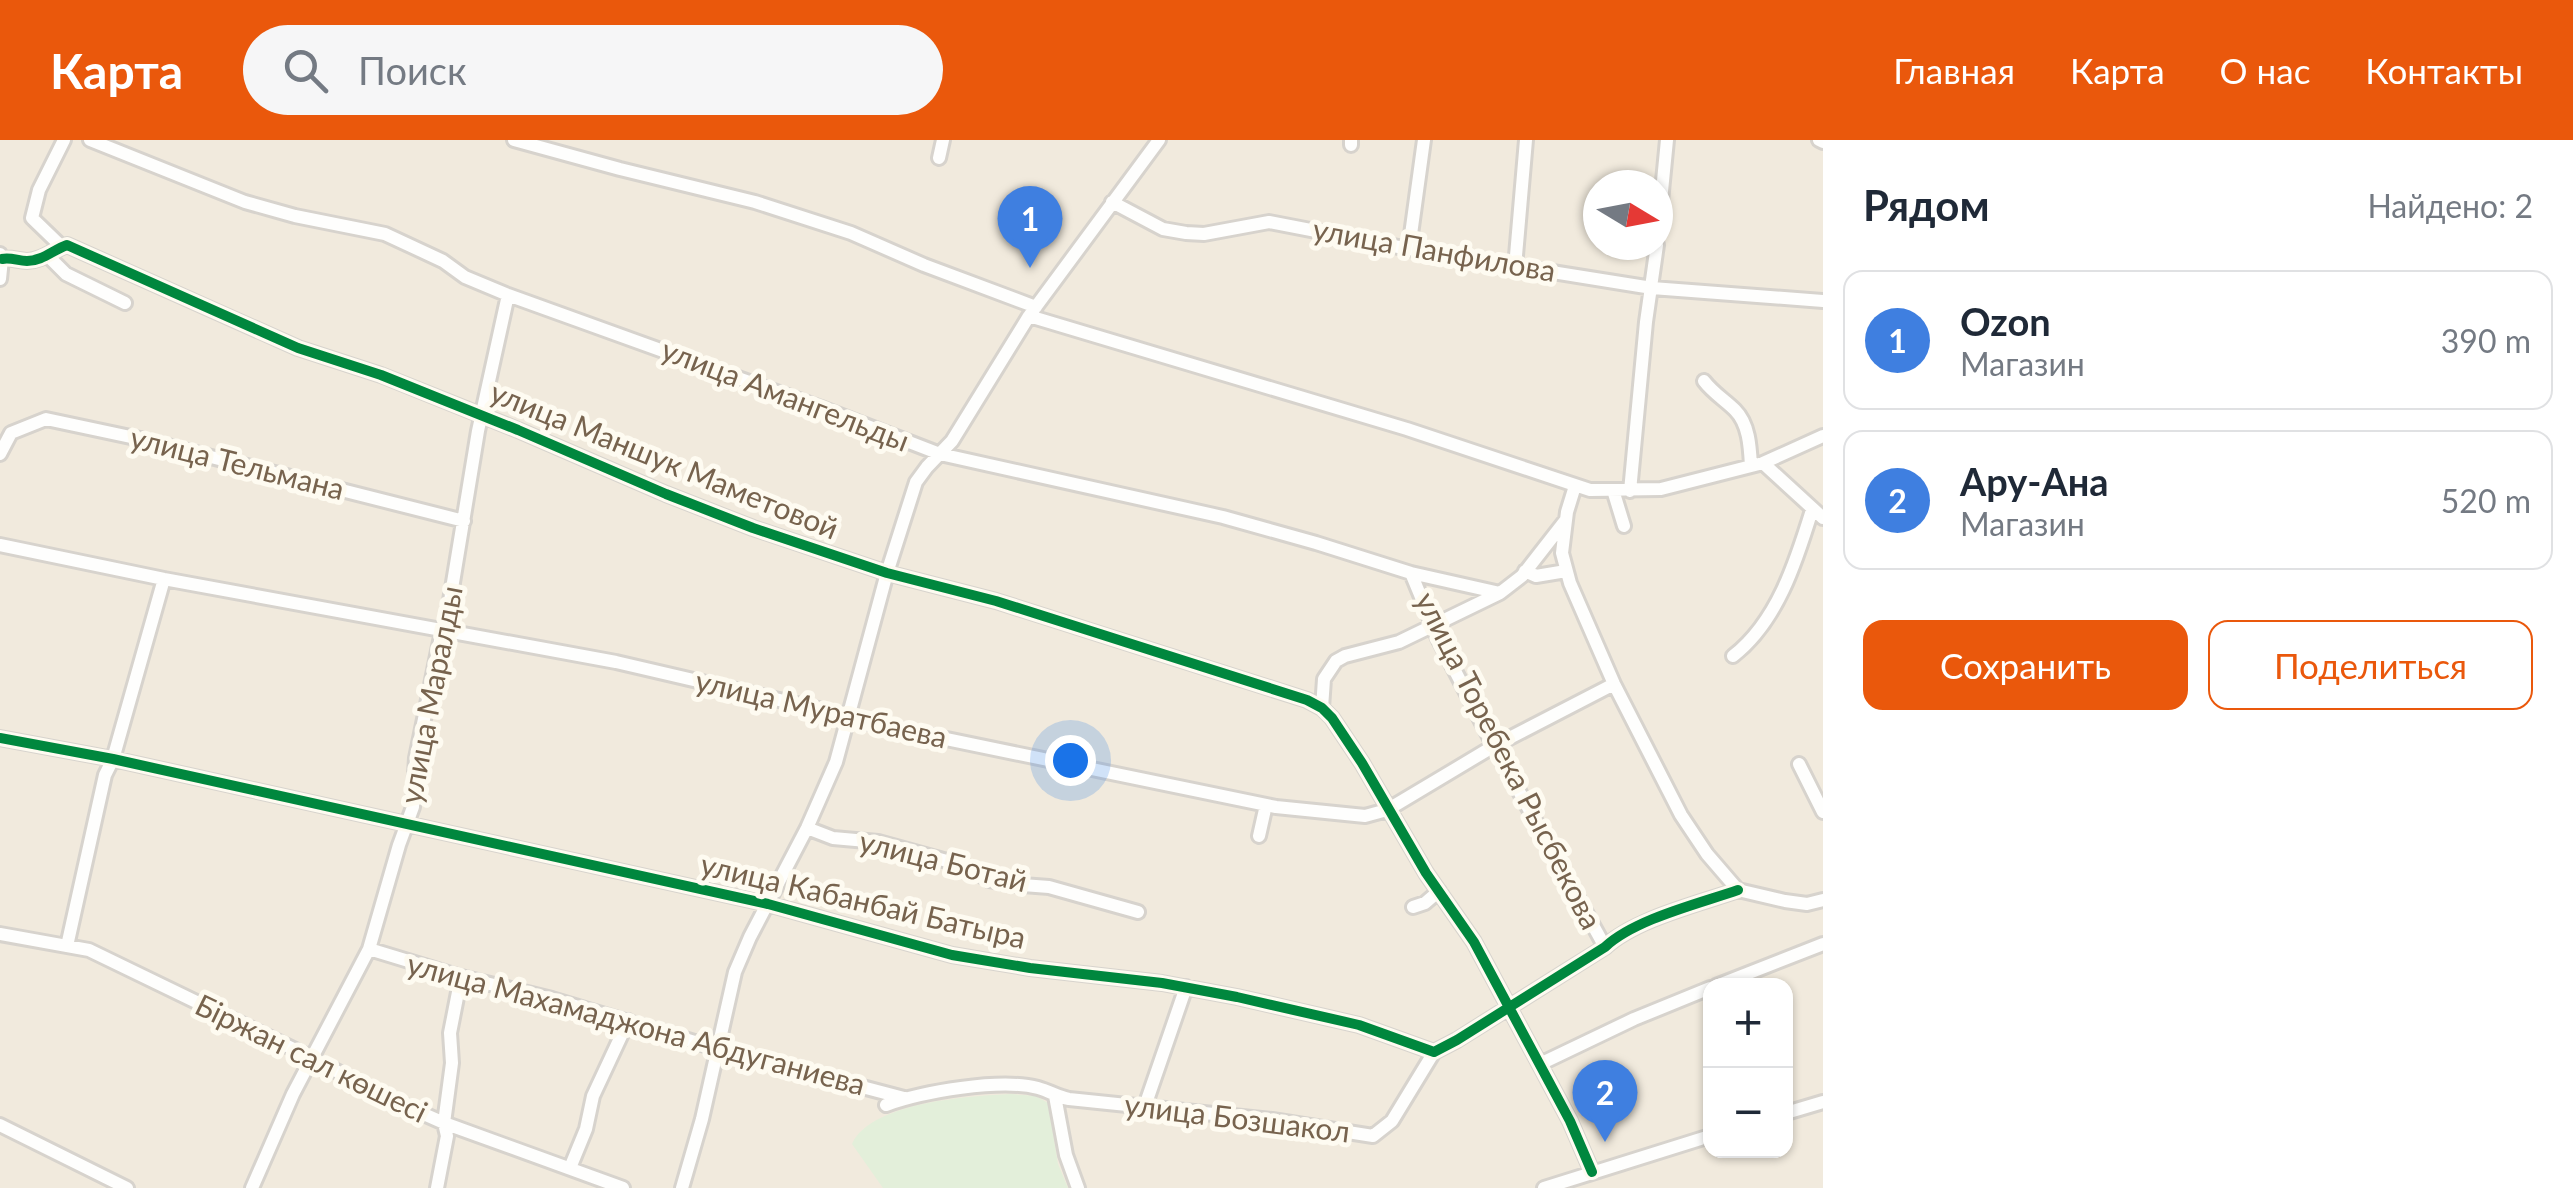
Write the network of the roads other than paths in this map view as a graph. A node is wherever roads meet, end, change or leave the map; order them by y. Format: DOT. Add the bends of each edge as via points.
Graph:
graph roads {
  1 [pos="64,140"];
  2 [pos="90,140"];
  3 [pos="514,140"];
  4 [pos="943,140"];
  5 [pos="1159,140"];
  6 [pos="1424,140"];
  7 [pos="1526,140"];
  8 [pos="1667,140"];
  9 [pos="939,158"];
  10 [pos="1664,170"];
  11 [pos="1112,202"];
  12 [pos="62,247"];
  13 [pos="1410,248"];
  14 [pos="46,255"];
  15 [pos="1,256"];
  16 [pos="1655,260"];
  17 [pos="1515,267"];
  18 [pos="0,279"];
  19 [pos="1652,288"];
  20 [pos="508,294"];
  21 [pos="1823,301"];
  22 [pos="124,303"];
  23 [pos="1033,312"];
  24 [pos="1704,381"];
  25 [pos="482,416"];
  26 [pos="1823,436"];
  27 [pos="0,454"];
  28 [pos="940,454"];
  29 [pos="1757,464"];
  30 [pos="1575,486"];
  31 [pos="1613,490"];
  32 [pos="1630,491"];
  33 [pos="1819,513"];
  34 [pos="1566,519"];
  35 [pos="464,521"];
  36 [pos="1624,526"];
  37 [pos="0,544"];
  38 [pos="1526,571"];
  39 [pos="1566,571"];
  40 [pos="887,573"];
  41 [pos="1411,573"];
  42 [pos="164,579"];
  43 [pos="1500,592"];
  44 [pos="1434,625"];
  45 [pos="445,630"];
  46 [pos="1733,656"];
  47 [pos="1614,684"];
  48 [pos="1322,708"];
  49 [pos="848,716"];
  50 [pos="0,738"];
  51 [pos="1494,746"];
  52 [pos="113,758"];
  53 [pos="1799,764"];
  54 [pos="1266,805"];
  55 [pos="1388,810"];
  56 [pos="1823,812"];
  57 [pos="408,824"];
  58 [pos="807,828"];
  59 [pos="1259,836"];
  60 [pos="1738,890"];
  61 [pos="1439,891"];
  62 [pos="1823,900"];
  63 [pos="768,904"];
  64 [pos="1413,907"];
  65 [pos="1138,912"];
  66 [pos="0,934"];
  67 [pos="1823,944"];
  68 [pos="67,946"];
  69 [pos="1605,947"];
  70 [pos="369,949"];
  71 [pos="462,976"];
  72 [pos="1737,978"];
  73 [pos="1186,988"];
  74 [pos="1703,991"];
  75 [pos="1510,1005"];
  76 [pos="628,1022"];
  77 [pos="718,1049"];
  78 [pos="1434,1052"];
  79 [pos="312,1058"];
  80 [pos="1540,1064"];
  81 [pos="1055,1096"];
  82 [pos="904,1098"];
  83 [pos="1823,1102"];
  84 [pos="886,1105"];
  85 [pos="1145,1106"];
  86 [pos="1793,1111"];
  87 [pos="444,1123"];
  88 [pos="0,1125"];
  89 [pos="1703,1138"];
  90 [pos="570,1168"];
  91 [pos="1592,1172"];
  92 [pos="127,1188"];
  93 [pos="252,1188"];
  94 [pos="437,1188"];
  95 [pos="623,1188"];
  96 [pos="682,1188"];
  97 [pos="1078,1188"];
  98 [pos="1544,1188"];
  1 -- 12 [label="street" via="32,218"];
  2 -- 20 [label="street, улица Амангельды" via="245,202 385,234"];
  3 -- 23 [label="street" via="852,233"];
  4 -- 9 [label="street"];
  5 -- 11 [label="street"];
  6 -- 13 [label="street"];
  7 -- 17 [label="street"];
  8 -- 10 [label="street"];
  11 -- 13 [label="street, улица Панфилова" via="1186,233 1268,222"];
  11 -- 23 [label="street"];
  12 -- 14 [label="street"];
  12 -- 25 [label="street, улица Маншук Маметовой" via="298,348"];
  13 -- 17 [label="street, улица Панфилова"];
  14 -- 15 [label="street" via="25,261"];
  14 -- 22 [label="street" via="66,274"];
  15 -- 18 [label="street"];
  16 -- 19 [label="street"];
  17 -- 19 [label="street, улица Панфилова"];
  19 -- 21 [label="street, улица Панфилова"];
  19 -- 32 [label="street"];
  20 -- 25 [label="street, улица Маралды"];
  20 -- 28 [label="street, улица Амангельды"];
  23 -- 28 [label="street"];
  23 -- 30 [label="street"];
  24 -- 29 [label="street" via="1744,422"];
  25 -- 35 [label="street, улица Маралды"];
  25 -- 40 [label="street, улица Маншук Маметовой" via="735,521"];
  26 -- 29 [label="street"];
  27 -- 35 [label="street, улица Тельмана" via="10,434 46,419"];
  28 -- 40 [label="street" via="916,482"];
  28 -- 41 [label="street, улица Амангельды" via="1223,517"];
  29 -- 32 [label="street"];
  29 -- 33 [label="street"];
  30 -- 31 [label="street"];
  30 -- 34 [label="street"];
  31 -- 32 [label="street"];
  31 -- 36 [label="street"];
  33 -- 46 [label="street" via="1760,630"];
  34 -- 38 [label="street"];
  34 -- 39 [label="street"];
  35 -- 45 [label="street, улица Маралды"];
  37 -- 42 [label="street, улица Муратбаева"];
  38 -- 39 [label="street"];
  38 -- 43 [label="street"];
  39 -- 47 [label="street"];
  40 -- 48 [label="street, улица Маншук Маметовой" via="996,601"];
  40 -- 49 [label="street"];
  41 -- 43 [label="street, улица Амангельды"];
  41 -- 44 [label="street, улица Торебека Рысбекова"];
  42 -- 45 [label="street, улица Муратбаева"];
  42 -- 52 [label="street"];
  43 -- 44 [label="street"];
  44 -- 48 [label="street" via="1336,661 1324,679"];
  44 -- 51 [label="street, улица Торебека Рысбекова"];
  45 -- 49 [label="street, улица Муратбаева"];
  45 -- 57 [label="street, улица Маралды"];
  47 -- 51 [label="street, улица Муратбаева"];
  47 -- 60 [label="street" via="1681,815"];
  48 -- 55 [label="street"];
  49 -- 54 [label="street, улица Муратбаева"];
  49 -- 58 [label="street"];
  50 -- 52 [label="street, улица Кабанбай Батыра"];
  51 -- 55 [label="street, улица Муратбаева"];
  51 -- 69 [label="street, улица Торебека Рысбекова"];
  52 -- 57 [label="street, улица Кабанбай Батыра"];
  52 -- 68 [label="street"];
  53 -- 56 [label="street"];
  54 -- 55 [label="street, улица Муратбаева" via="1364,816"];
  54 -- 59 [label="street"];
  55 -- 61 [label="street"];
  57 -- 63 [label="street, улица Кабанбай Батыра"];
  57 -- 70 [label="street, улица Маралды"];
  58 -- 63 [label="street"];
  58 -- 65 [label="street, улица Ботай" via="965,866 989,880 1049,887"];
  60 -- 62 [label="street" via="1808,904"];
  60 -- 69 [label="street" via="1645,923"];
  61 -- 64 [label="street"];
  61 -- 75 [label="street"];
  63 -- 73 [label="street, улица Кабанбай Батыра" via="952,956"];
  63 -- 77 [label="street" via="735,972"];
  66 -- 68 [label="street, Біржан сал көшесі"];
  67 -- 72 [label="street"];
  68 -- 79 [label="street, Біржан сал көшесі" via="89,950"];
  69 -- 75 [label="street"];
  70 -- 71 [label="street, улица Махамаджона Абдуганиева"];
  70 -- 79 [label="street, улица Маралды"];
  71 -- 76 [label="street, улица Махамаджона Абдуганиева"];
  71 -- 87 [label="street"];
  73 -- 78 [label="street, улица Кабанбай Батыра" via="1359,1025"];
  73 -- 85 [label="street"];
  74 -- 80 [label="street"];
  75 -- 78 [label="street"];
  75 -- 80 [label="street"];
  76 -- 77 [label="street, улица Махамаджона Абдуганиева"];
  76 -- 90 [label="street" via="593,1096"];
  77 -- 82 [label="street, улица Махамаджона Абдуганиева"];
  77 -- 96 [label="street"];
  78 -- 85 [label="street, улица Бозшакол" via="1392,1121 1374,1136"];
  79 -- 87 [label="street, Біржан сал көшесі"];
  79 -- 93 [label="street, улица Маралды"];
  80 -- 91 [label="street"];
  81 -- 82 [label="street, улица Бозшакол" via="1038,1088 988,1086"];
  81 -- 85 [label="street, улица Бозшакол"];
  81 -- 97 [label="street"];
  82 -- 84 [label="street"];
  83 -- 86 [label="street"];
  87 -- 90 [label="street, Біржан сал көшесі"];
  87 -- 94 [label="street"];
  88 -- 92 [label="street"];
  89 -- 91 [label="street"];
  90 -- 95 [label="street, Біржан сал көшесі"];
  91 -- 98 [label="street"];
}
